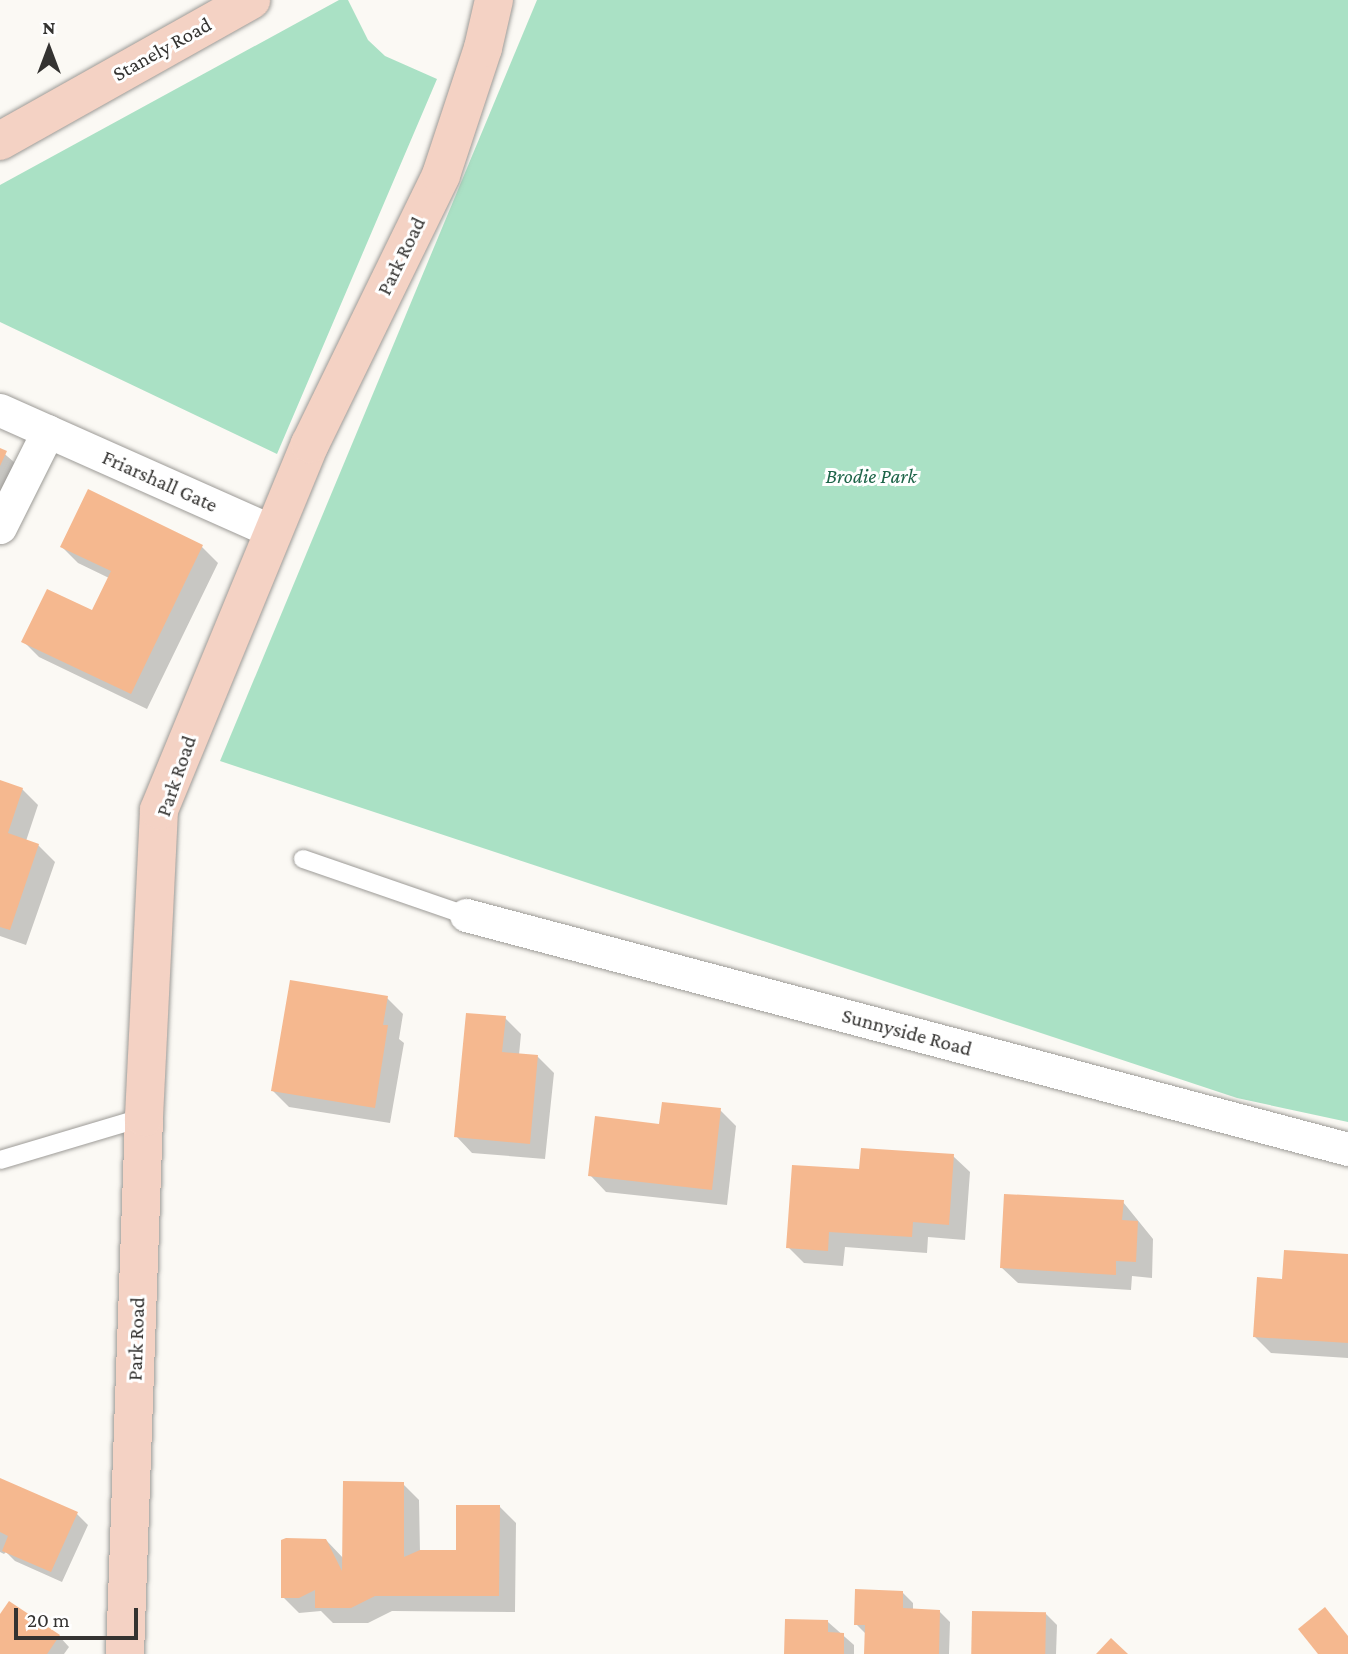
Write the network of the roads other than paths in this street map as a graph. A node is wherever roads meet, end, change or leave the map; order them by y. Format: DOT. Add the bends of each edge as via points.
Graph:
graph roads {
  1 [pos="251,0"];
  2 [pos="494,0"];
  3 [pos="0,141"];
  4 [pos="0,410"];
  5 [pos="48,431"];
  6 [pos="0,527"];
  7 [pos="272,531"];
  8 [pos="303,859"];
  9 [pos="467,915"];
  10 [pos="144,1117"];
  11 [pos="1348,1149"];
  12 [pos="0,1160"];
  13 [pos="125,1654"];
  1 -- 3 [label="street, Stanely Road"];
  2 -- 7 [label="street, Park Road" via="442,175"];
  4 -- 5 [label="street, Friarshall Gate"];
  5 -- 6 [label="street"];
  5 -- 7 [label="street, Friarshall Gate"];
  7 -- 10 [label="street, Park Road" via="159,810"];
  8 -- 9 [label="lane"];
  9 -- 11 [label="street, Sunnyside Road"];
  10 -- 12 [label="lane"];
  10 -- 13 [label="street, Park Road"];
}
